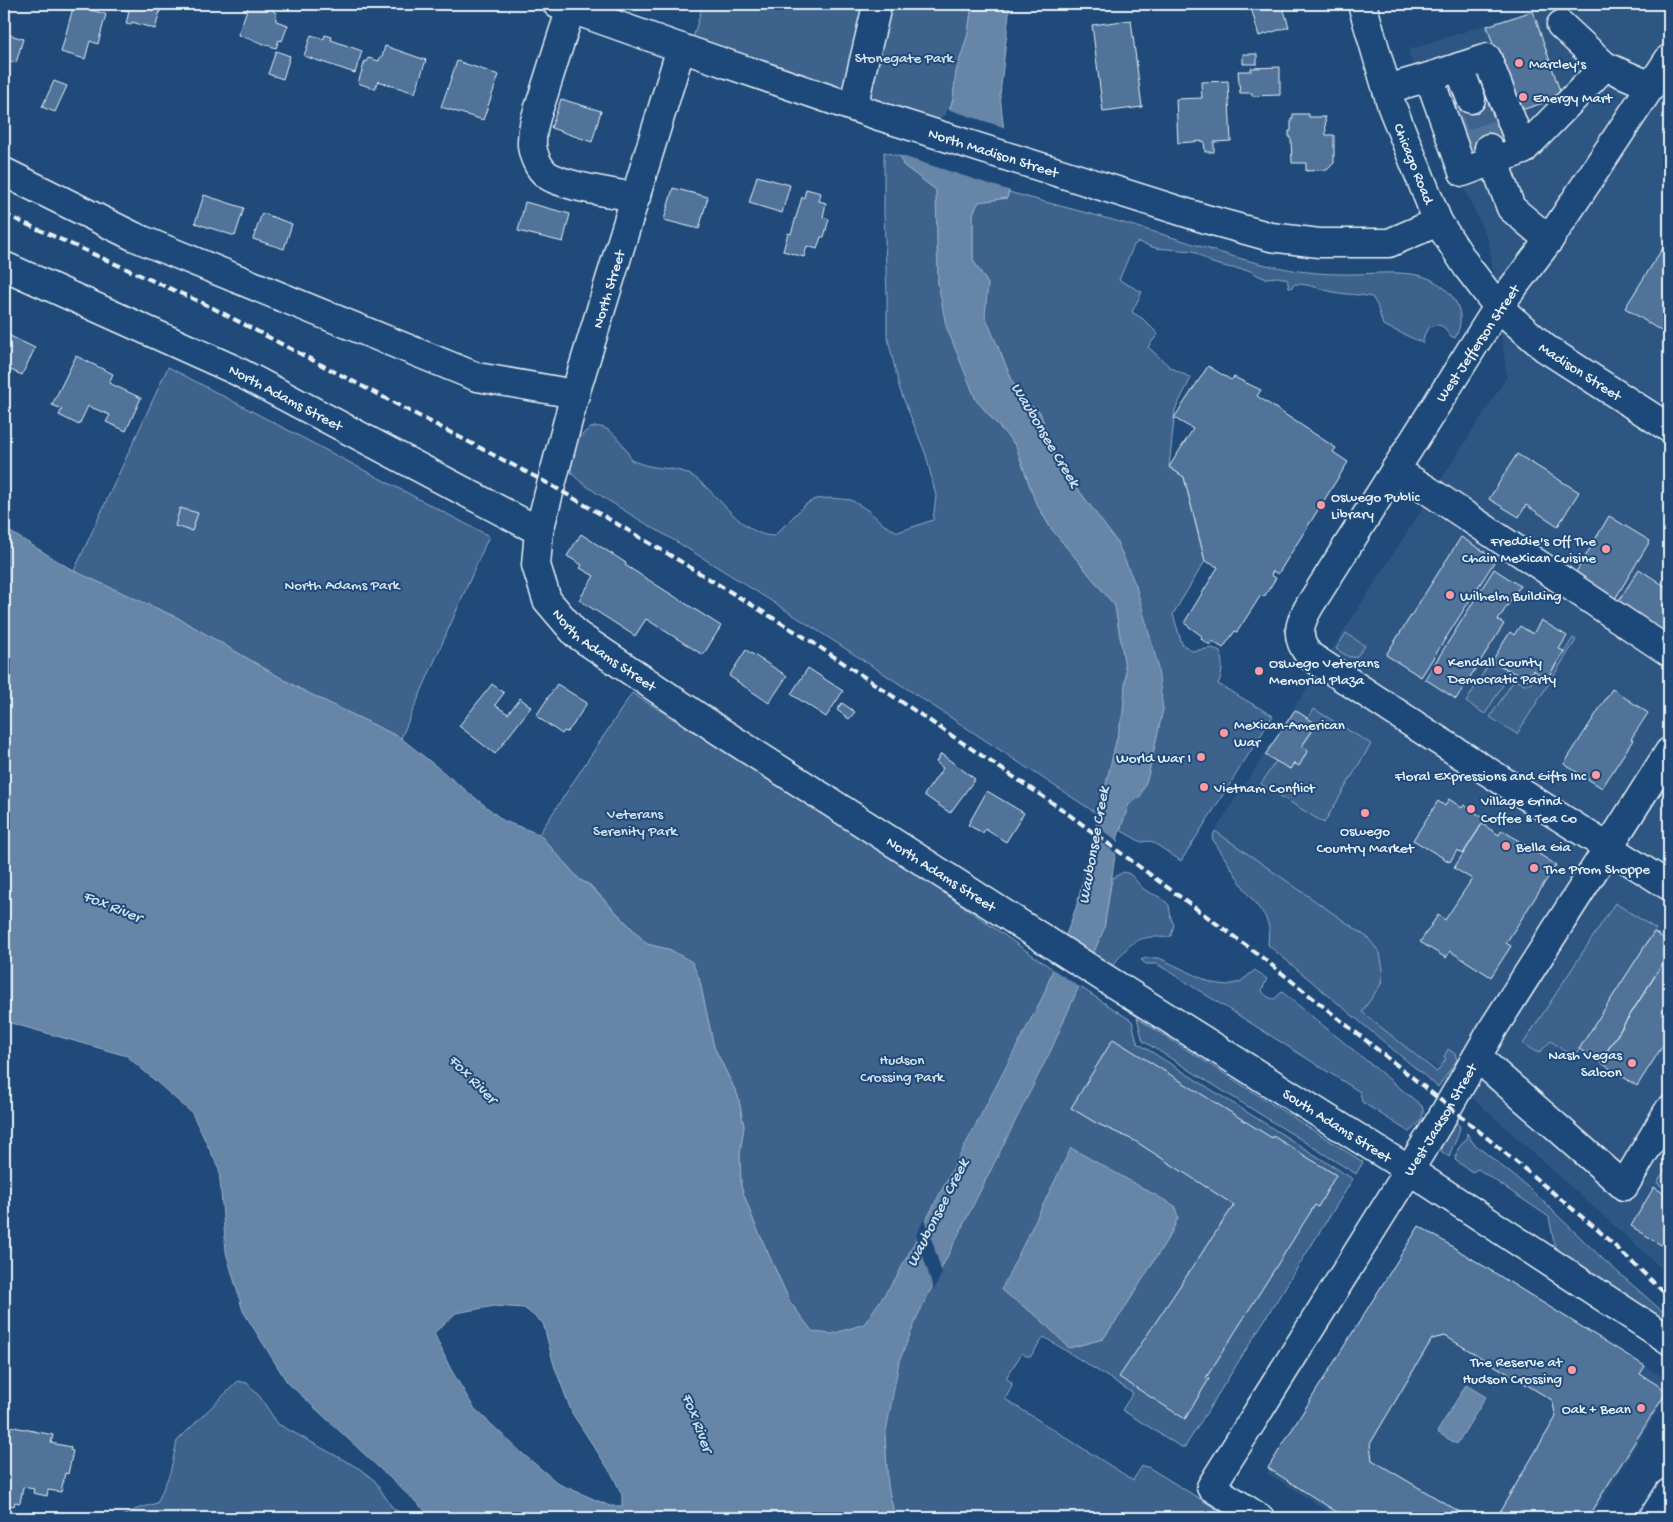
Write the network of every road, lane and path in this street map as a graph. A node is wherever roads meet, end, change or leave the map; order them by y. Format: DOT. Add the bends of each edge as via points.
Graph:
graph roads {
  1 [pos="1362,4"];
  2 [pos="564,6"];
  3 [pos="876,10"];
  4 [pos="1561,25"];
  5 [pos="681,48"];
  6 [pos="1669,59"];
  7 [pos="1605,66"];
  8 [pos="1458,67"];
  9 [pos="1429,77"];
  10 [pos="1651,86"];
  11 [pos="1387,89"];
  12 [pos="1471,99"];
  13 [pos="853,107"];
  14 [pos="1523,150"];
  15 [pos="1491,154"];
  16 [pos="4,172"];
  17 [pos="636,197"];
  18 [pos="1438,222"];
  19 [pos="1549,240"];
  20 [pos="4,266"];
  21 [pos="1498,307"];
  22 [pos="575,394"];
  23 [pos="1669,428"];
  24 [pos="1395,470"];
  25 [pos="539,531"];
  26 [pos="1669,652"];
  27 [pos="1669,752"];
  28 [pos="1609,848"];
  29 [pos="1669,886"];
  30 [pos="1103,977"];
  31 [pos="1477,1057"];
  32 [pos="1667,1118"];
  33 [pos="1409,1170"];
  34 [pos="1669,1340"];
  35 [pos="1669,1493"];
  36 [pos="1260,1518"];
  37 [pos="1653,1518"];
  1 -- 11 [label="street, Chicago Road"];
  2 -- 5 [label="street, North Madison Street"];
  2 -- 17 [label="street" via="556,52 533,130 532,145 539,167 547,175 586,188"];
  3 -- 13 [label="street"];
  4 -- 7 [label="street"];
  5 -- 13 [label="street, North Madison Street"];
  5 -- 17 [label="street, North Street"];
  6 -- 10 [label="street, West Jefferson Street"];
  7 -- 10 [label="street"];
  7 -- 14 [label="street"];
  8 -- 9 [label="street"];
  8 -- 12 [label="street"];
  8 -- 14 [label="street" via="1487,58"];
  9 -- 11 [label="street"];
  9 -- 15 [label="street" via="1463,172"];
  10 -- 19 [label="street, West Jefferson Street"];
  11 -- 18 [label="street, Chicago Road"];
  13 -- 18 [label="street, North Madison Street" via="1053,172 1271,237 1320,243 1389,243"];
  14 -- 15 [label="street"];
  15 -- 19 [label="street" via="1511,208"];
  16 -- 22 [label="street" via="135,237 477,377"];
  17 -- 22 [label="street, North Street"];
  18 -- 21 [label="street, Chicago Road"];
  19 -- 21 [label="street, West Jefferson Street"];
  20 -- 25 [label="street, North Adams Street" via="235,370"];
  21 -- 23 [label="street, Madison Street" via="1545,348"];
  21 -- 24 [label="street, West Jefferson Street"];
  22 -- 25 [label="street, North Street"];
  24 -- 26 [label="street"];
  24 -- 28 [label="street, West Jefferson Street" via="1302,619 1301,643 1310,656"];
  25 -- 30 [label="street, North Adams Street" via="536,566 547,600 576,634 718,730"];
  27 -- 28 [label="street, West Jackson Street"];
  28 -- 29 [label="street"];
  28 -- 31 [label="street, West Jackson Street"];
  30 -- 33 [label="street, South Adams Street"];
  31 -- 32 [label="street" via="1624,1186"];
  31 -- 33 [label="street, West Jackson Street"];
  33 -- 34 [label="street, South Adams Street"];
  33 -- 36 [label="street, West Jackson Street" via="1211,1487"];
  35 -- 37 [label="street"];
}
